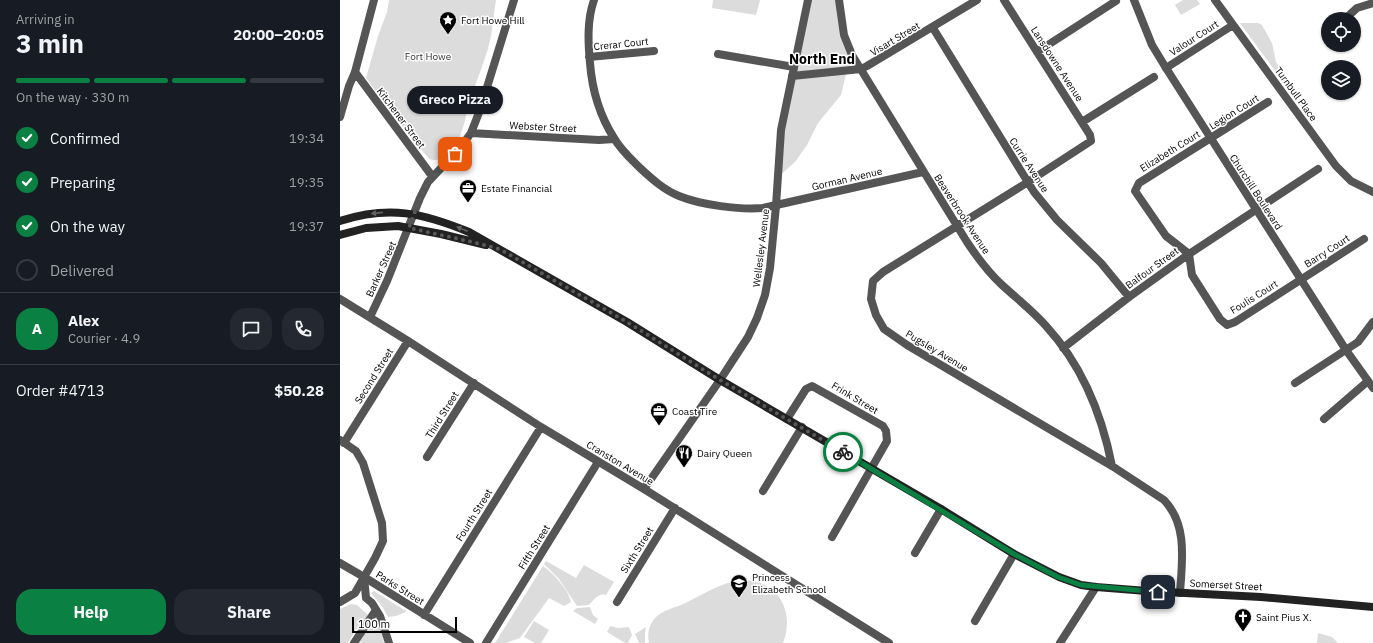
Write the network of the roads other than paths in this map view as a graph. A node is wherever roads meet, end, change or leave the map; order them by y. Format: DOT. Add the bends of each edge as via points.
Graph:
graph roads {
  1 [pos="374,0"];
  2 [pos="514,0"];
  3 [pos="594,0"];
  4 [pos="808,0"];
  5 [pos="839,0"];
  6 [pos="977,0"];
  7 [pos="1004,0"];
  8 [pos="1134,0"];
  9 [pos="1215,0"];
  10 [pos="1116,1"];
  11 [pos="1373,3"];
  12 [pos="1356,4"];
  13 [pos="1233,24"];
  14 [pos="933,28"];
  15 [pos="654,50"];
  16 [pos="1037,52"];
  17 [pos="718,54"];
  18 [pos="589,57"];
  19 [pos="794,67"];
  20 [pos="1166,68"];
  21 [pos="861,69"];
  22 [pos="355,72"];
  23 [pos="792,76"];
  24 [pos="1154,77"];
  25 [pos="1268,102"];
  26 [pos="340,117"];
  27 [pos="1082,122"];
  28 [pos="471,133"];
  29 [pos="1210,138"];
  30 [pos="614,139"];
  31 [pos="1092,140"];
  32 [pos="1318,169"];
  33 [pos="923,172"];
  34 [pos="432,176"];
  35 [pos="1028,182"];
  36 [pos="1372,190"];
  37 [pos="776,206"];
  38 [pos="1256,210"];
  39 [pos="414,214"];
  40 [pos="340,221"];
  41 [pos="957,226"];
  42 [pos="409,228"];
  43 [pos="340,235"];
  44 [pos="1364,239"];
  45 [pos="496,248"];
  46 [pos="1189,254"];
  47 [pos="1301,280"];
  48 [pos="1129,297"];
  49 [pos="340,299"];
  50 [pos="370,317"];
  51 [pos="1373,322"];
  52 [pos="408,341"];
  53 [pos="1063,348"];
  54 [pos="1346,350"];
  55 [pos="720,380"];
  56 [pos="474,383"];
  57 [pos="1295,383"];
  58 [pos="1371,385"];
  59 [pos="787,419"];
  60 [pos="1324,419"];
  61 [pos="541,427"];
  62 [pos="802,427"];
  63 [pos="342,442"];
  64 [pos="427,457"];
  65 [pos="598,462"];
  66 [pos="1112,466"];
  67 [pos="872,468"];
  68 [pos="644,489"];
  69 [pos="763,491"];
  70 [pos="675,508"];
  71 [pos="941,509"];
  72 [pos="832,537"];
  73 [pos="915,553"];
  74 [pos="1014,554"];
  75 [pos="340,563"];
  76 [pos="364,577"];
  77 [pos="1096,587"];
  78 [pos="1180,593"];
  79 [pos="340,602"];
  80 [pos="616,602"];
  81 [pos="1373,607"];
  82 [pos="376,610"];
  83 [pos="424,615"];
  84 [pos="975,621"];
  85 [pos="354,643"];
  86 [pos="389,643"];
  87 [pos="470,643"];
  88 [pos="486,643"];
  89 [pos="889,643"];
  90 [pos="1060,643"];
  1 -- 22 [label="street"];
  2 -- 28 [label="street, Barker Street"];
  3 -- 18 [label="street, Gorman Avenue" via="589,26"];
  4 -- 19 [label="street, Wellesley Avenue"];
  5 -- 21 [label="street, Beaverbrook Avenue" via="844,35"];
  6 -- 14 [label="street, Visart Street"];
  7 -- 16 [label="street, Lansdowne Avenue"];
  8 -- 20 [label="street, Churchill Boulevard" via="1152,45"];
  9 -- 13 [label="street, Turnbull Place"];
  10 -- 16 [label="street"];
  11 -- 12 [label="street"];
  13 -- 20 [label="street, Valour Court"];
  13 -- 36 [label="street, Turnbull Place" via="1340,170 1351,181"];
  14 -- 21 [label="street, Visart Street"];
  14 -- 35 [label="street, Currie Avenue"];
  15 -- 18 [label="street, Crerar Court"];
  16 -- 27 [label="street, Lansdowne Avenue"];
  17 -- 19 [label="street"];
  18 -- 30 [label="street, Gorman Avenue" via="598,102"];
  19 -- 23 [label="street, Wellesley Avenue"];
  20 -- 29 [label="street, Churchill Boulevard"];
  21 -- 23 [label="street, Visart Street"];
  21 -- 33 [label="street, Beaverbrook Avenue"];
  22 -- 26 [label="street"];
  22 -- 34 [label="street, Kitchener Street"];
  23 -- 37 [label="street, Wellesley Avenue" via="781,130"];
  24 -- 27 [label="street"];
  25 -- 29 [label="street, Legion Court"];
  27 -- 31 [label="street, Lansdowne Avenue"];
  28 -- 30 [label="street, Webster Street"];
  28 -- 34 [label="street, Barker Street" via="455,154"];
  29 -- 38 [label="street, Churchill Boulevard"];
  29 -- 46 [label="street, Elizabeth Court" via="1139,183 1135,191 1166,236"];
  30 -- 37 [label="street, Gorman Avenue" via="647,174 667,190 680,196 741,208"];
  31 -- 35 [label="street, Pugsley Avenue"];
  32 -- 38 [label="street, Balfour Street"];
  33 -- 37 [label="street, Gorman Avenue"];
  33 -- 41 [label="street, Beaverbrook Avenue"];
  34 -- 39 [label="street, Barker Street"];
  35 -- 41 [label="street, Pugsley Avenue"];
  35 -- 48 [label="street, Currie Avenue" via="1057,220 1101,263"];
  37 -- 55 [label="street, Wellesley Avenue" via="770,268 762,305 748,337"];
  38 -- 46 [label="street, Balfour Street"];
  38 -- 47 [label="street, Churchill Boulevard"];
  39 -- 40 [label="main road, Somerset Street, one-way" via="380,212"];
  39 -- 42 [label="street, Barker Street"];
  45 -- 39 [label="main road, Somerset Street, one-way" via="469,232"];
  41 -- 53 [label="street, Beaverbrook Avenue" via="966,242 1000,284 1047,327"];
  41 -- 66 [label="street, Pugsley Avenue" via="883,272 873,281 870,299 884,329"];
  42 -- 43 [label="main road, Somerset Street" via="366,228"];
  42 -- 45 [label="main road, Somerset Street"];
  42 -- 50 [label="street, Barker Street"];
  44 -- 47 [label="street, Barry Court"];
  45 -- 55 [label="main road, Somerset Street" via="627,322"];
  46 -- 47 [label="street, Foulis Court" via="1192,275 1220,319 1227,325"];
  46 -- 48 [label="street, Balfour Street"];
  47 -- 54 [label="street, Churchill Boulevard"];
  48 -- 53 [label="street, Balfour Street"];
  49 -- 50 [label="street, Cranston Avenue"];
  50 -- 52 [label="street, Cranston Avenue"];
  51 -- 54 [label="street" via="1358,342"];
  52 -- 56 [label="street, Cranston Avenue"];
  52 -- 63 [label="street, Second Street"];
  53 -- 66 [label="street, Beaverbrook Avenue" via="1083,380 1096,408 1108,443"];
  54 -- 57 [label="street"];
  54 -- 58 [label="street, Churchill Boulevard"];
  55 -- 59 [label="main road, Somerset Street"];
  55 -- 68 [label="street, Wellesley Avenue"];
  56 -- 61 [label="street, Cranston Avenue"];
  56 -- 64 [label="street, Third Street"];
  58 -- 60 [label="street"];
  59 -- 62 [label="main road, Somerset Street"];
  59 -- 67 [label="street, Frink Street" via="806,389 816,387 883,426 887,441"];
  61 -- 65 [label="street, Cranston Avenue"];
  61 -- 83 [label="street, Fourth Street"];
  62 -- 67 [label="main road, Somerset Street"];
  62 -- 69 [label="street"];
  63 -- 76 [label="street" via="356,451 363,463 382,523 382,541"];
  65 -- 68 [label="street, Cranston Avenue"];
  65 -- 88 [label="street, Fifth Street"];
  66 -- 78 [label="street, Pugsley Avenue" via="1164,500 1174,514 1182,542"];
  67 -- 71 [label="main road, Somerset Street"];
  67 -- 72 [label="street, Frink Street"];
  68 -- 70 [label="street, Cranston Avenue"];
  70 -- 80 [label="street, Sixth Street"];
  70 -- 89 [label="street, Cranston Avenue"];
  71 -- 73 [label="street"];
  71 -- 74 [label="main road, Somerset Street"];
  74 -- 77 [label="main road, Somerset Street" via="1058,577"];
  74 -- 84 [label="street"];
  75 -- 76 [label="street, Parks Street"];
  76 -- 79 [label="street" via="355,592"];
  76 -- 82 [label="street" via="366,598"];
  76 -- 83 [label="street, Parks Street"];
  77 -- 78 [label="main road, Somerset Street"];
  77 -- 90 [label="street"];
  78 -- 81 [label="main road, Somerset Street"];
  82 -- 85 [label="street"];
  82 -- 86 [label="street"];
  83 -- 87 [label="street, Parks Street"];
}
